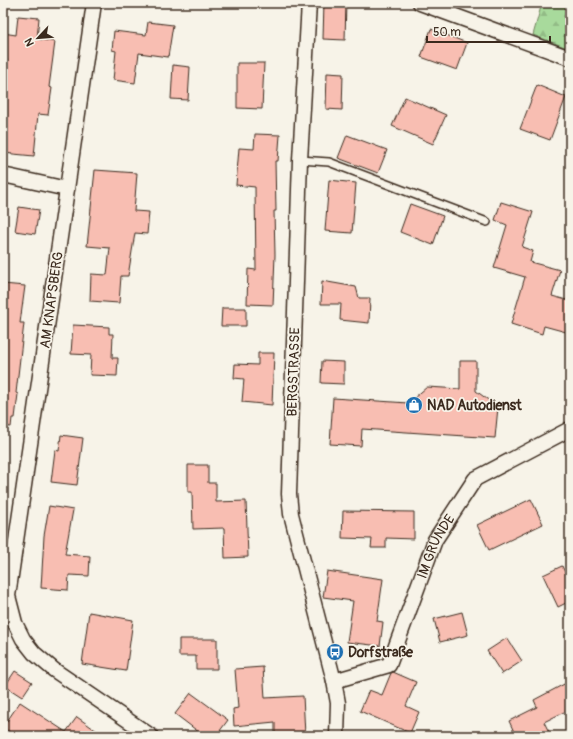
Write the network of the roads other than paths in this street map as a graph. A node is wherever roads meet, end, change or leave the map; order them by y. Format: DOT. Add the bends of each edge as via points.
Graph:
graph roads {
  1 [pos="94,3"];
  2 [pos="309,3"];
  3 [pos="420,3"];
  4 [pos="570,58"];
  5 [pos="300,160"];
  6 [pos="3,175"];
  7 [pos="67,189"];
  8 [pos="487,222"];
  9 [pos="570,429"];
  10 [pos="5,594"];
  11 [pos="334,681"];
  12 [pos="151,736"];
  13 [pos="337,736"];
  1 -- 7 [label="street, AM KNAPSBERG"];
  2 -- 5 [label="street, BERGSTRASSE"];
  3 -- 4 [label="street"];
  5 -- 8 [label="lane" via="329,162"];
  5 -- 11 [label="street, BERGSTRASSE" via="289,494 291,514"];
  6 -- 7 [label="street"];
  7 -- 10 [label="street, AM KNAPSBERG"];
  9 -- 11 [label="street, IM GRUNDE" via="475,479 435,540 389,664"];
  10 -- 12 [label="street" via="15,623 34,653 54,670"];
  11 -- 13 [label="street, BERGSTRASSE" via="338,703"];
}
